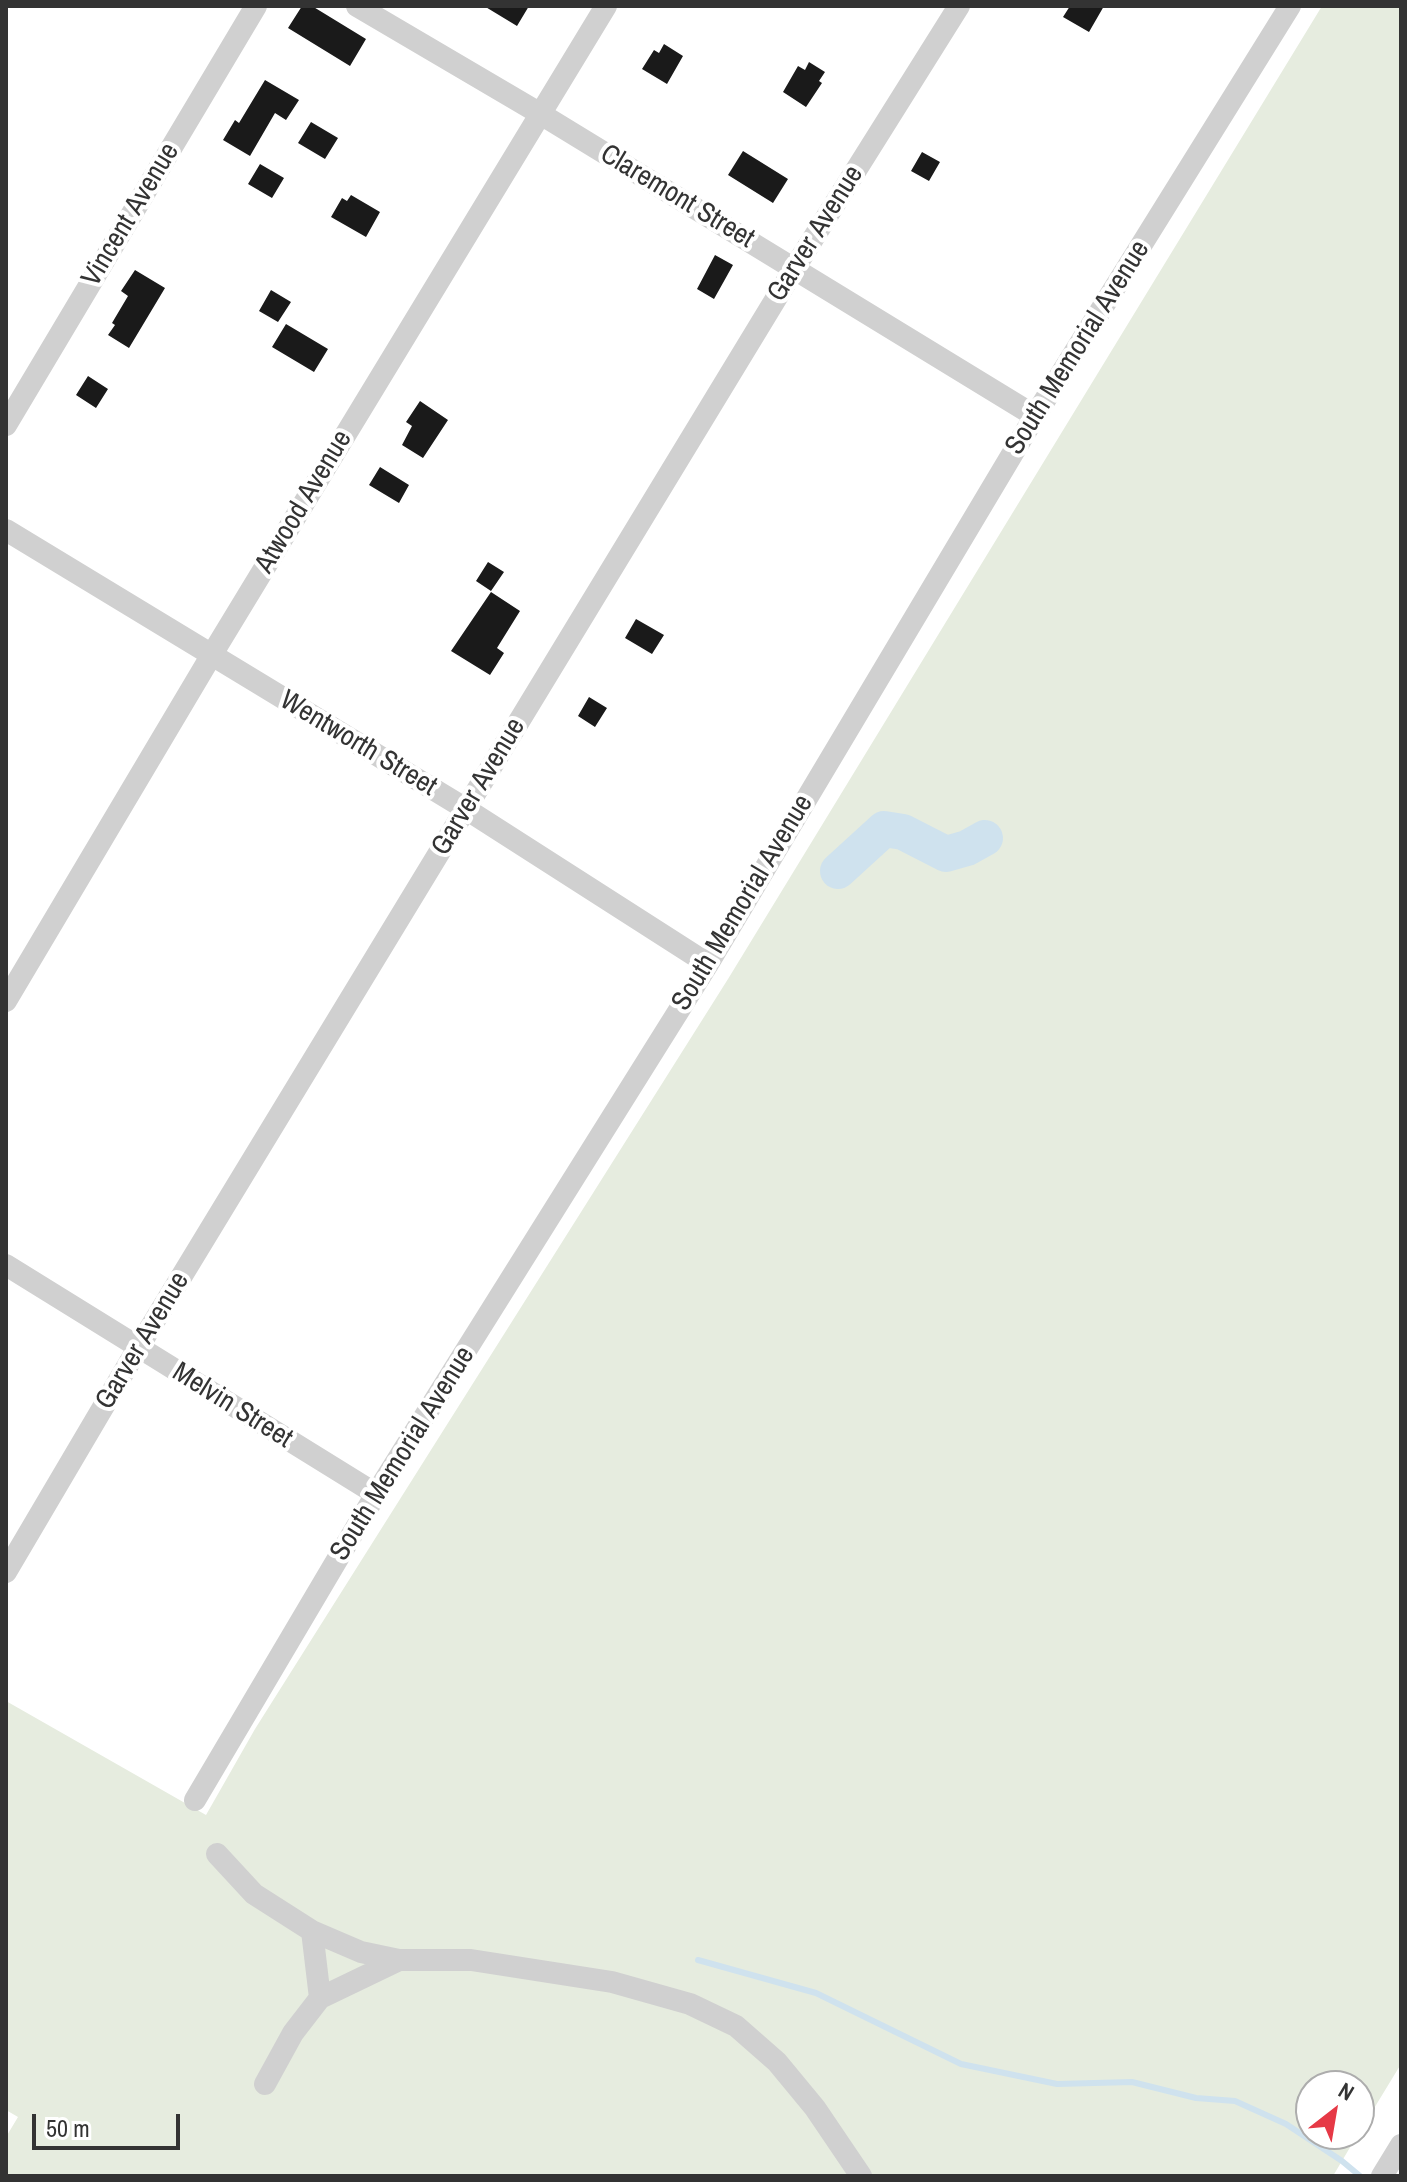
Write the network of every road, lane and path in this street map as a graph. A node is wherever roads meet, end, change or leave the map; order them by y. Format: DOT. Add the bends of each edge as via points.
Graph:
graph roads {
  1 [pos="256,6"];
  2 [pos="357,6"];
  3 [pos="606,6"];
  4 [pos="959,6"];
  5 [pos="1290,6"];
  6 [pos="539,113"];
  7 [pos="794,269"];
  8 [pos="1035,416"];
  9 [pos="6,425"];
  10 [pos="6,530"];
  11 [pos="211,656"];
  12 [pos="466,809"];
  13 [pos="708,964"];
  14 [pos="6,1001"];
  15 [pos="6,1265"];
  16 [pos="138,1348"];
  17 [pos="376,1494"];
  18 [pos="6,1572"];
  19 [pos="195,1800"];
  20 [pos="217,1854"];
  21 [pos="312,1931"];
  22 [pos="399,1960"];
  23 [pos="320,1998"];
  24 [pos="265,2084"];
  25 [pos="1401,2145"];
  26 [pos="861,2176"];
  27 [pos="1382,2176"];
  1 -- 9 [label="street, Vincent Avenue"];
  2 -- 6 [label="street, Claremont Street"];
  3 -- 6 [label="street, Atwood Avenue"];
  4 -- 7 [label="street, Garver Avenue"];
  5 -- 8 [label="street, South Memorial Avenue"];
  6 -- 7 [label="street, Claremont Street"];
  6 -- 11 [label="street, Atwood Avenue"];
  7 -- 8 [label="street, Claremont Street"];
  7 -- 12 [label="street, Garver Avenue"];
  8 -- 13 [label="street, South Memorial Avenue"];
  10 -- 11 [label="street, Wentworth Street"];
  11 -- 12 [label="street, Wentworth Street"];
  11 -- 14 [label="street, Atwood Avenue"];
  12 -- 13 [label="street, Wentworth Street"];
  12 -- 16 [label="street, Garver Avenue"];
  13 -- 17 [label="street, South Memorial Avenue"];
  15 -- 16 [label="street, Melvin Street"];
  16 -- 17 [label="street, Melvin Street"];
  16 -- 18 [label="street, Garver Avenue"];
  17 -- 19 [label="street, South Memorial Avenue"];
  20 -- 21 [label="street" via="254,1894"];
  21 -- 22 [label="street" via="361,1952"];
  21 -- 23 [label="street"];
  22 -- 23 [label="street"];
  22 -- 26 [label="street" via="471,1960 612,1982 690,2004 736,2026 777,2062"];
  23 -- 24 [label="street"];
  25 -- 27 [label="street"];
}
